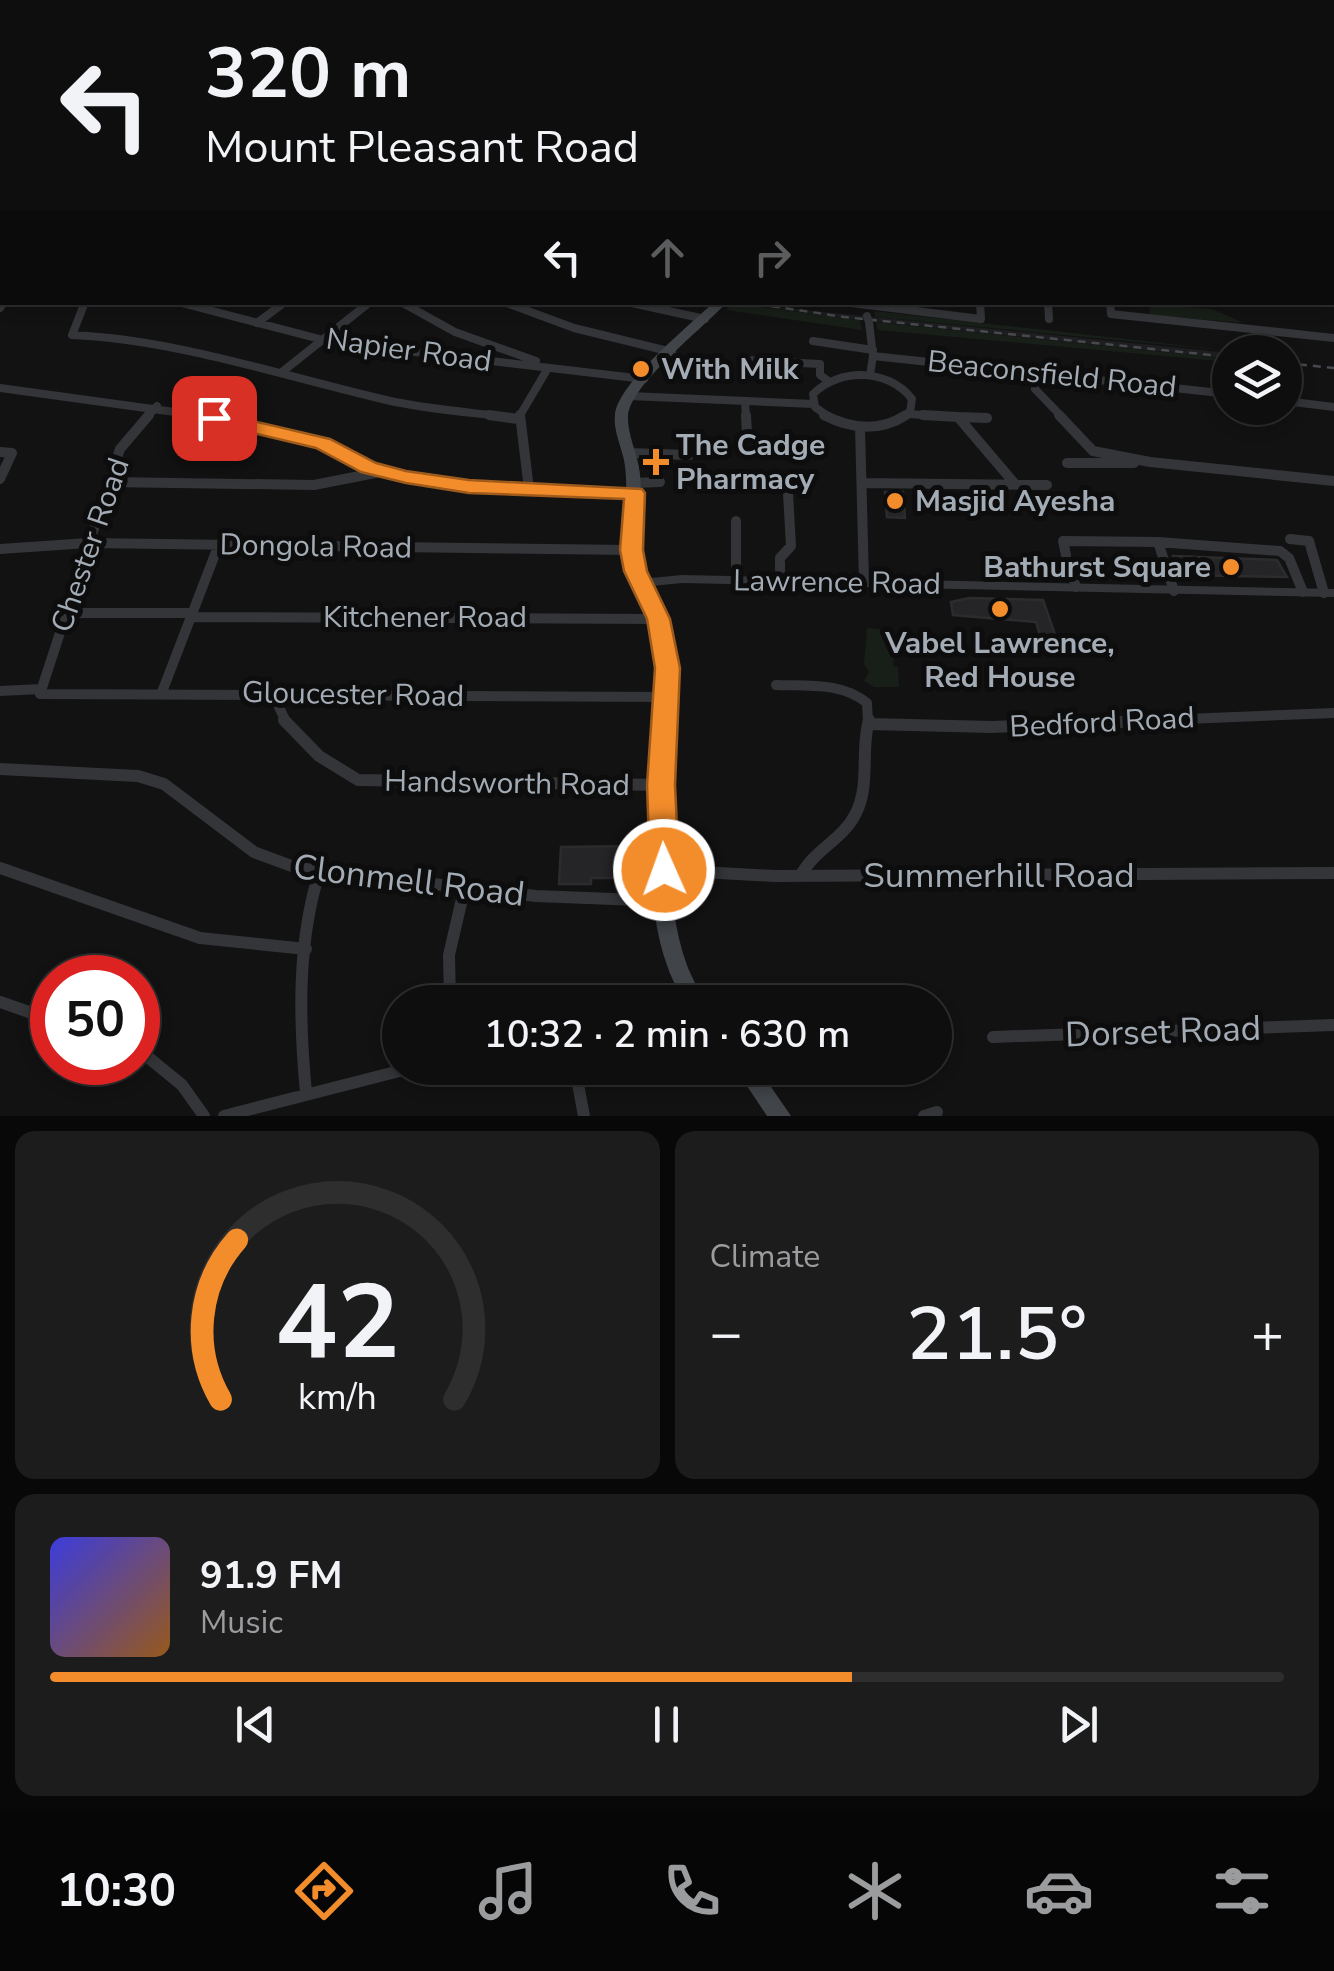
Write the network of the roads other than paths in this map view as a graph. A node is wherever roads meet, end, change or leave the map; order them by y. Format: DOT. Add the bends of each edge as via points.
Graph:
graph roads {
  1 [pos="85,305"];
  2 [pos="197,305"];
  3 [pos="281,305"];
  4 [pos="366,305"];
  5 [pos="407,305"];
  6 [pos="512,305"];
  7 [pos="641,305"];
  8 [pos="718,305"];
  9 [pos="849,305"];
  10 [pos="980,305"];
  11 [pos="1048,305"];
  12 [pos="1110,305"];
  13 [pos="867,315"];
  14 [pos="705,319"];
  15 [pos="1049,319"];
  16 [pos="257,323"];
  17 [pos="1334,338"];
  18 [pos="323,341"];
  19 [pos="813,341"];
  20 [pos="672,352"];
  21 [pos="873,353"];
  22 [pos="516,360"];
  23 [pos="745,360"];
  24 [pos="548,368"];
  25 [pos="1034,371"];
  26 [pos="282,372"];
  27 [pos="870,376"];
  28 [pos="644,379"];
  29 [pos="827,380"];
  30 [pos="0,388"];
  31 [pos="1212,392"];
  32 [pos="629,396"];
  33 [pos="746,402"];
  34 [pos="1302,403"];
  35 [pos="813,404"];
  36 [pos="158,406"];
  37 [pos="1334,407"];
  38 [pos="908,414"];
  39 [pos="958,418"];
  40 [pos="987,418"];
  41 [pos="518,419"];
  42 [pos="860,426"];
  43 [pos="747,434"];
  44 [pos="1093,451"];
  45 [pos="6,452"];
  46 [pos="628,453"];
  47 [pos="689,454"];
  48 [pos="1150,462"];
  49 [pos="1067,464"];
  50 [pos="1095,464"];
  51 [pos="380,472"];
  52 [pos="0,479"];
  53 [pos="1334,481"];
  54 [pos="109,482"];
  55 [pos="660,482"];
  56 [pos="862,483"];
  57 [pos="1016,484"];
  58 [pos="1047,486"];
  59 [pos="634,488"];
  60 [pos="528,489"];
  61 [pos="788,493"];
  62 [pos="736,521"];
  63 [pos="1290,538"];
  64 [pos="1158,542"];
  65 [pos="88,543"];
  66 [pos="219,544"];
  67 [pos="0,549"];
  68 [pos="631,550"];
  69 [pos="1066,555"];
  70 [pos="736,580"];
  71 [pos="780,581"];
  72 [pos="864,582"];
  73 [pos="641,583"];
  74 [pos="1174,591"];
  75 [pos="1303,592"];
  76 [pos="1329,593"];
  77 [pos="68,612"];
  78 [pos="191,615"];
  79 [pos="658,619"];
  80 [pos="776,685"];
  81 [pos="0,691"];
  82 [pos="41,692"];
  83 [pos="162,692"];
  84 [pos="273,694"];
  85 [pos="666,697"];
  86 [pos="1334,713"];
  87 [pos="869,724"];
  88 [pos="0,769"];
  89 [pos="661,785"];
  90 [pos="0,868"];
  91 [pos="320,870"];
  92 [pos="664,870"];
  93 [pos="1334,873"];
  94 [pos="800,876"];
  95 [pos="465,886"];
  96 [pos="665,900"];
  97 [pos="306,949"];
  98 [pos="449,985"];
  99 [pos="687,985"];
  100 [pos="0,1002"];
  101 [pos="30,1012"];
  102 [pos="1334,1025"];
  103 [pos="993,1038"];
  104 [pos="160,1066"];
  105 [pos="382,1075"];
  106 [pos="577,1085"];
  107 [pos="758,1085"];
  108 [pos="306,1093"];
  109 [pos="244,1113"];
  110 [pos="204,1116"];
  111 [pos="224,1116"];
  112 [pos="584,1116"];
  113 [pos="780,1116"];
  1 -- 26 [label="street" via="72,335"];
  2 -- 16 [label="street, Napier Road"];
  3 -- 16 [label="street"];
  4 -- 18 [label="street"];
  5 -- 22 [label="street"];
  6 -- 20 [label="street"];
  7 -- 14 [label="street"];
  8 -- 14 [label="main road"];
  9 -- 13 [label="street"];
  10 -- 13 [label="street" via="981,319"];
  11 -- 15 [label="street"];
  12 -- 17 [label="street" via="1110,314"];
  13 -- 21 [label="street"];
  14 -- 20 [label="main road"];
  16 -- 18 [label="street, Napier Road"];
  18 -- 22 [label="street, Napier Road"];
  18 -- 26 [label="street"];
  19 -- 21 [label="street, Beaconsfield Road"];
  20 -- 28 [label="main road"];
  21 -- 25 [label="street, Beaconsfield Road"];
  21 -- 27 [label="street"];
  22 -- 24 [label="street"];
  23 -- 29 [label="street" via="820,364"];
  24 -- 28 [label="street"];
  24 -- 41 [label="street"];
  25 -- 31 [label="street, Beaconsfield Road"];
  25 -- 44 [label="street" via="1035,389"];
  26 -- 41 [label="street" via="390,401"];
  27 -- 29 [label="street"];
  27 -- 38 [label="street" via="906,390"];
  28 -- 32 [label="main road"];
  29 -- 35 [label="street" via="814,391"];
  30 -- 36 [label="street"];
  32 -- 33 [label="street"];
  32 -- 46 [label="main road" via="621,416"];
  33 -- 35 [label="street"];
  33 -- 43 [label="street"];
  34 -- 37 [label="street"];
  35 -- 42 [label="street" via="830,419"];
  36 -- 51 [label="street" via="322,443"];
  36 -- 54 [label="street, Chester Road" via="120,449"];
  38 -- 39 [label="street"];
  38 -- 42 [label="street" via="886,425"];
  39 -- 40 [label="street"];
  39 -- 57 [label="street"];
  41 -- 60 [label="street"];
  42 -- 56 [label="street"];
  44 -- 48 [label="street"];
  44 -- 50 [label="street"];
  45 -- 52 [label="street"];
  46 -- 47 [label="street"];
  46 -- 59 [label="main road"];
  48 -- 50 [label="street"];
  48 -- 53 [label="street"];
  49 -- 50 [label="street"];
  51 -- 54 [label="street" via="314,485"];
  51 -- 60 [label="street"];
  54 -- 65 [label="street, Chester Road"];
  55 -- 59 [label="street"];
  56 -- 57 [label="street"];
  56 -- 72 [label="street"];
  57 -- 58 [label="street"];
  59 -- 60 [label="street"];
  59 -- 68 [label="main road"];
  61 -- 71 [label="street" via="791,546 780,558"];
  62 -- 70 [label="street"];
  63 -- 76 [label="street" via="1309,541"];
  64 -- 69 [label="street" via="1062,541"];
  64 -- 74 [label="street"];
  64 -- 75 [label="street" via="1280,551"];
  65 -- 66 [label="street, Dongola Road"];
  65 -- 67 [label="street, Dongola Road"];
  65 -- 77 [label="street, Chester Road"];
  66 -- 68 [label="street, Dongola Road"];
  66 -- 78 [label="street"];
  68 -- 73 [label="main road"];
  70 -- 71 [label="street, Lawrence Road"];
  70 -- 73 [label="street, Lawrence Road"];
  71 -- 72 [label="street, Lawrence Road"];
  72 -- 74 [label="street, Lawrence Road" via="1074,581"];
  73 -- 79 [label="main road"];
  74 -- 75 [label="street, Lawrence Road"];
  75 -- 76 [label="street, Lawrence Road"];
  77 -- 78 [label="street, Kitchener Road"];
  77 -- 82 [label="street, Chester Road"];
  78 -- 79 [label="street, Kitchener Road"];
  78 -- 83 [label="street"];
  79 -- 85 [label="main road"];
  80 -- 87 [label="street" via="855,692 867,703"];
  81 -- 82 [label="street, Gloucester Road"];
  82 -- 83 [label="street, Gloucester Road"];
  83 -- 84 [label="street, Gloucester Road"];
  84 -- 85 [label="street, Gloucester Road"];
  84 -- 89 [label="street, Handsworth Road" via="308,746 358,780"];
  85 -- 89 [label="main road"];
  86 -- 87 [label="street, Bedford Road" via="992,727"];
  87 -- 94 [label="street" via="862,808"];
  88 -- 91 [label="street, Clonmell Road" via="138,776 164,784 254,852"];
  89 -- 92 [label="main road"];
  90 -- 97 [label="street" via="200,938"];
  91 -- 95 [label="street, Clonmell Road"];
  91 -- 97 [label="street" via="311,892"];
  92 -- 94 [label="street, Summerhill Road"];
  92 -- 96 [label="main road"];
  93 -- 94 [label="street, Summerhill Road"];
  95 -- 96 [label="street, Clonmell Road" via="536,896"];
  95 -- 98 [label="street" via="448,955"];
  96 -- 99 [label="main road" via="671,949"];
  97 -- 108 [label="street"];
  100 -- 101 [label="street"];
  102 -- 103 [label="street, Dorset Road"];
  104 -- 110 [label="street"];
  105 -- 108 [label="street"];
  106 -- 112 [label="street"];
  107 -- 113 [label="main road"];
  108 -- 109 [label="street"];
  109 -- 111 [label="street"];
}
